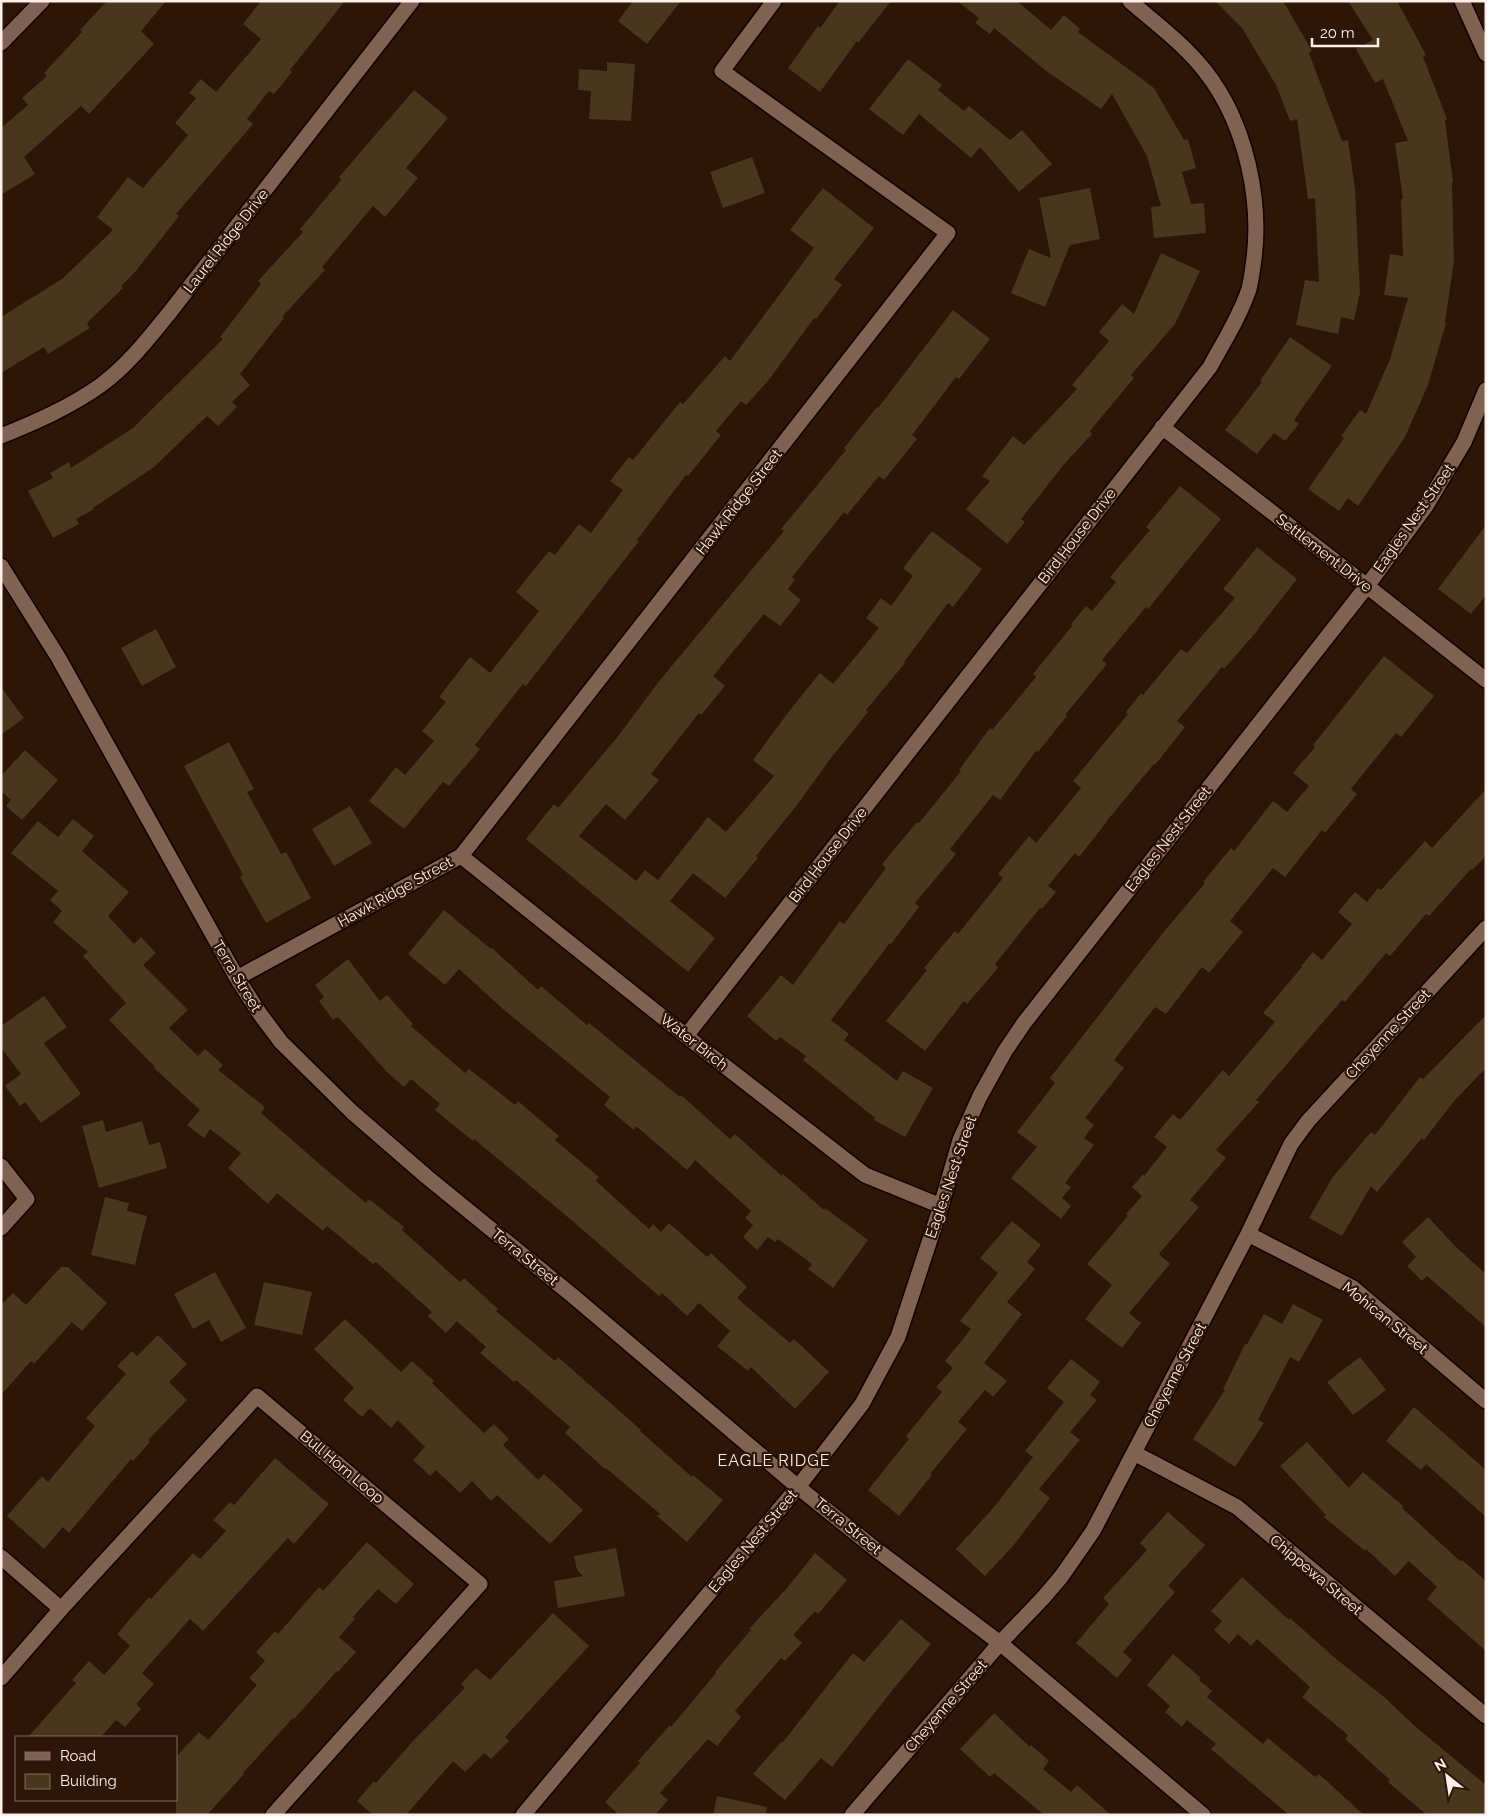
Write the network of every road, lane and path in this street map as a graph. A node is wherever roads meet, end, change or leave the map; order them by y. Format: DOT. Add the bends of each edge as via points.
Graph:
graph roads {
  1 [pos="42,1"];
  2 [pos="412,1"];
  3 [pos="774,1"];
  4 [pos="1130,1"];
  5 [pos="1462,1"];
  6 [pos="1483,38"];
  7 [pos="1,44"];
  8 [pos="1486,54"];
  9 [pos="1486,390"];
  10 [pos="1162,428"];
  11 [pos="1,436"];
  12 [pos="1,566"];
  13 [pos="1367,586"];
  14 [pos="1486,680"];
  15 [pos="461,856"];
  16 [pos="1486,928"];
  17 [pos="237,978"];
  18 [pos="686,1036"];
  19 [pos="1,1166"];
  20 [pos="941,1206"];
  21 [pos="1,1228"];
  22 [pos="1248,1234"];
  23 [pos="1486,1401"];
  24 [pos="1134,1453"];
  25 [pos="798,1487"];
  26 [pos="1,1557"];
  27 [pos="60,1609"];
  28 [pos="1000,1644"];
  29 [pos="1,1678"];
  30 [pos="1486,1716"];
  31 [pos="273,1815"];
  32 [pos="523,1815"];
  33 [pos="852,1815"];
  34 [pos="1203,1815"];
  1 -- 7 [label="street"];
  2 -- 11 [label="street, Laurel Ridge Drive" via="133,356 102,384 68,406"];
  3 -- 15 [label="street, Hawk Ridge Street" via="722,70 948,233"];
  4 -- 10 [label="street, Bird House Drive" via="1191,55 1215,84 1242,143 1256,210 1256,246 1250,287 1238,317 1210,367"];
  5 -- 6 [label="street"];
  6 -- 8 [label="street"];
  9 -- 13 [label="street, Eagles Nest Street" via="1447,473"];
  10 -- 13 [label="street, Settlement Drive"];
  10 -- 18 [label="street, Bird House Drive"];
  12 -- 17 [label="street, Terra Street" via="58,657"];
  13 -- 14 [label="street, Settlement Drive"];
  13 -- 20 [label="street, Eagles Nest Street" via="1024,1023 1005,1051 960,1140"];
  15 -- 17 [label="street, Hawk Ridge Street"];
  15 -- 18 [label="street, Water Birch"];
  16 -- 22 [label="street, Cheyenne Street" via="1308,1121 1291,1144"];
  17 -- 25 [label="street, Terra Street" via="281,1042 352,1112"];
  18 -- 20 [label="street, Water Birch" via="865,1175"];
  19 -- 21 [label="street" via="27,1199"];
  20 -- 25 [label="street, Eagles Nest Street" via="898,1337 881,1371 862,1404"];
  22 -- 23 [label="street, Mohican Street" via="1353,1288"];
  22 -- 24 [label="street, Cheyenne Street"];
  24 -- 28 [label="street, Cheyenne Street" via="1093,1530 1043,1598"];
  24 -- 30 [label="street, Chippewa Street" via="1237,1507"];
  25 -- 28 [label="street, Terra Street"];
  25 -- 32 [label="street, Eagles Nest Street"];
  26 -- 27 [label="street"];
  27 -- 29 [label="street, Bull Horn Loop"];
  27 -- 31 [label="street, Bull Horn Loop" via="257,1396 480,1584"];
  28 -- 33 [label="street, Cheyenne Street"];
  28 -- 34 [label="street, Terra Street"];
}
